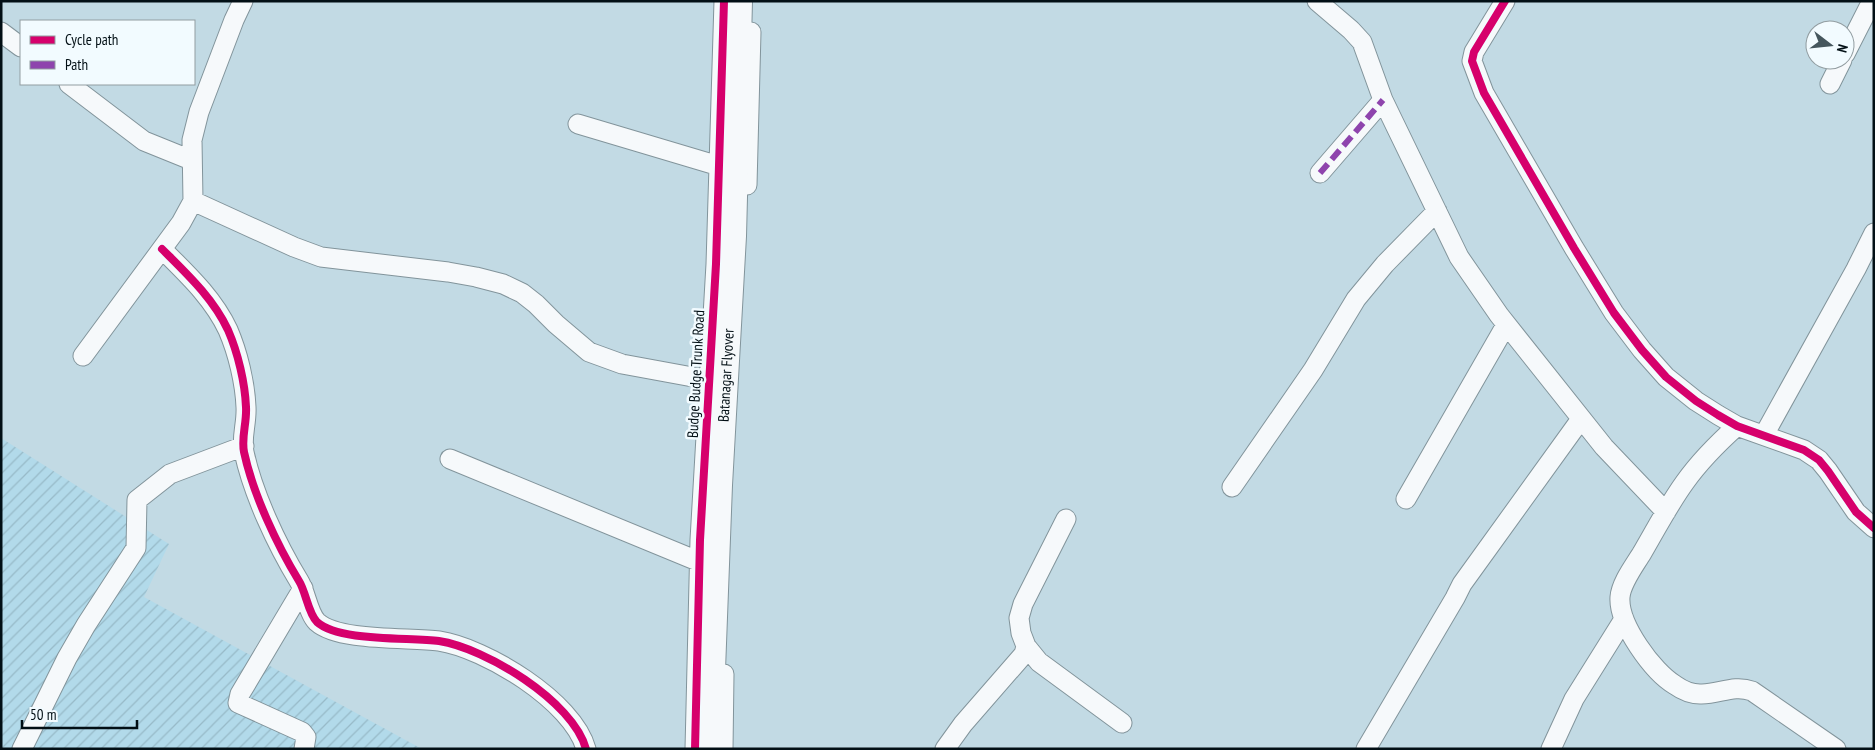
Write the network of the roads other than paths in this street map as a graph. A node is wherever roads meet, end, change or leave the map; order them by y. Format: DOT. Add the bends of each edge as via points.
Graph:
graph roads {
  1 [pos="243,1"];
  2 [pos="724,1"];
  3 [pos="740,1"];
  4 [pos="751,1"];
  5 [pos="1316,1"];
  6 [pos="1505,1"];
  7 [pos="1872,1"];
  8 [pos="1,32"];
  9 [pos="1855,34"];
  10 [pos="20,46"];
  11 [pos="1837,70"];
  12 [pos="1830,84"];
  13 [pos="70,85"];
  14 [pos="1383,100"];
  15 [pos="578,124"];
  16 [pos="191,160"];
  17 [pos="719,166"];
  18 [pos="1320,173"];
  19 [pos="193,201"];
  20 [pos="1437,211"];
  21 [pos="1874,233"];
  22 [pos="162,249"];
  23 [pos="1506,325"];
  24 [pos="84,356"];
  25 [pos="709,380"];
  26 [pos="1581,419"];
  27 [pos="1737,426"];
  28 [pos="1764,434"];
  29 [pos="244,446"];
  30 [pos="450,458"];
  31 [pos="1232,487"];
  32 [pos="1406,499"];
  33 [pos="1666,512"];
  34 [pos="1066,519"];
  35 [pos="1874,528"];
  36 [pos="700,562"];
  37 [pos="304,588"];
  38 [pos="1624,619"];
  39 [pos="1026,646"];
  40 [pos="1122,723"];
  41 [pos="22,749"];
  42 [pos="304,749"];
  43 [pos="586,749"];
  44 [pos="695,749"];
  45 [pos="710,749"];
  46 [pos="723,749"];
  47 [pos="945,749"];
  48 [pos="1366,749"];
  49 [pos="1551,749"];
  50 [pos="1836,749"];
  1 -- 16 [label="street" via="199,112"];
  2 -- 17 [label="street, Budge Budge Trunk Road"];
  3 -- 45 [label="main road, Batanagar Flyover" via="734,236"];
  4 -- 46 [label="street" via="748,158 730,505"];
  5 -- 14 [label="street" via="1362,42"];
  6 -- 27 [label="street" via="1474,52 1472,61 1484,93 1614,313 1666,377 1696,401"];
  7 -- 9 [label="street"];
  8 -- 10 [label="street"];
  11 -- 12 [label="street"];
  13 -- 16 [label="street" via="144,141"];
  14 -- 18 [label="street"];
  14 -- 20 [label="street"];
  15 -- 17 [label="street"];
  16 -- 19 [label="street"];
  17 -- 25 [label="street, Budge Budge Trunk Road"];
  19 -- 22 [label="street"];
  19 -- 25 [label="street" via="321,257 476,276 503,284 536,304 589,352 622,364"];
  20 -- 23 [label="street" via="1459,257"];
  20 -- 31 [label="street" via="1356,299 1313,370"];
  21 -- 28 [label="street"];
  22 -- 24 [label="street"];
  22 -- 29 [label="street" via="205,293 228,332 245,398"];
  23 -- 26 [label="street"];
  23 -- 32 [label="street"];
  25 -- 36 [label="street, Budge Budge Trunk Road"];
  26 -- 33 [label="street"];
  26 -- 48 [label="street" via="1462,584"];
  27 -- 28 [label="street"];
  27 -- 33 [label="street" via="1686,481"];
  28 -- 35 [label="street" via="1804,450 1819,460 1856,512"];
  29 -- 37 [label="street" via="270,525"];
  29 -- 41 [label="street" via="170,474 137,500 136,548 81,633"];
  30 -- 36 [label="street"];
  33 -- 38 [label="street" via="1620,594"];
  34 -- 39 [label="street" via="1018,618"];
  36 -- 44 [label="street, Budge Budge Trunk Road"];
  37 -- 42 [label="street" via="240,694 238,703 302,732 306,737"];
  37 -- 43 [label="street" via="316,621 338,632 459,645 526,680 556,704 575,727"];
  38 -- 49 [label="street" via="1574,699"];
  38 -- 50 [label="street" via="1645,655 1674,685 1700,695 1743,688 1752,691"];
  39 -- 40 [label="street" via="1039,662"];
  39 -- 47 [label="street" via="1024,654"];
}
